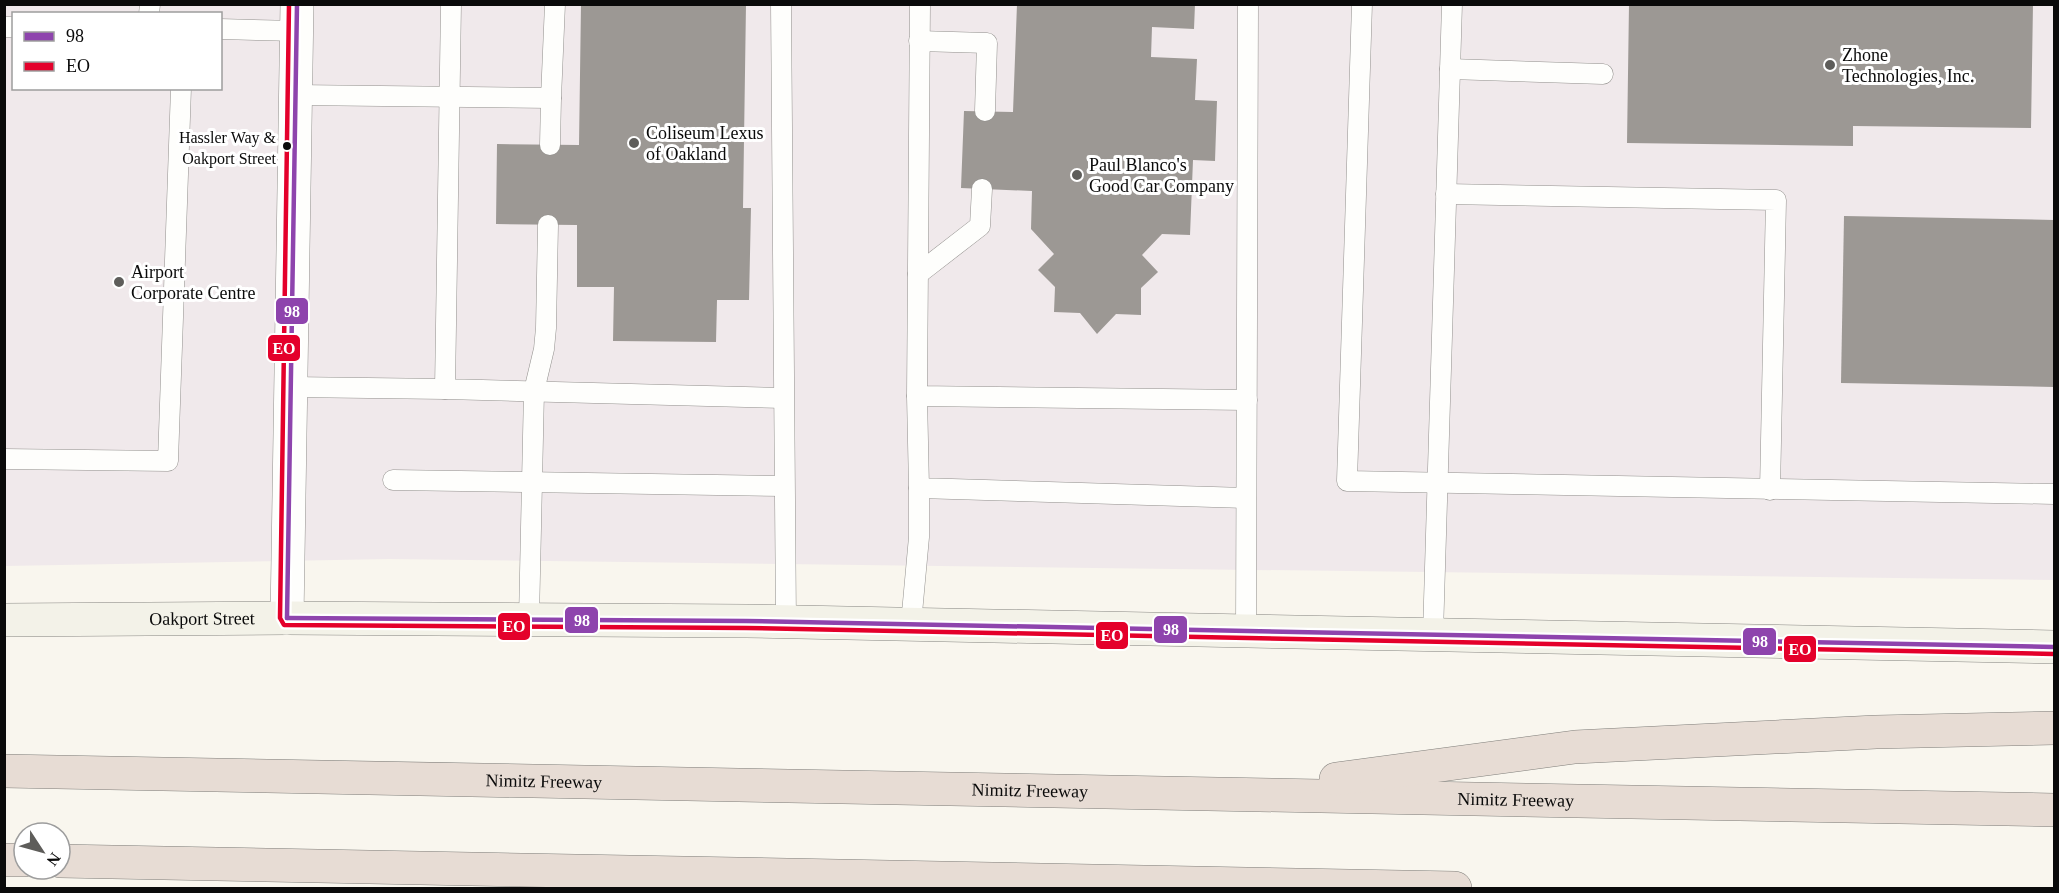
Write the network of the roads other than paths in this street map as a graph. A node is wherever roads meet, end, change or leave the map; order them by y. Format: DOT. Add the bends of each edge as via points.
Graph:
graph roads {
  1 [pos="451,4"];
  2 [pos="555,4"];
  3 [pos="781,4"];
  4 [pos="920,4"];
  5 [pos="1248,4"];
  6 [pos="1362,4"];
  7 [pos="1452,4"];
  8 [pos="297,18"];
  9 [pos="222,29"];
  10 [pos="919,41"];
  11 [pos="1450,69"];
  12 [pos="1603,74"];
  13 [pos="181,90"];
  14 [pos="296,95"];
  15 [pos="450,96"];
  16 [pos="551,98"];
  17 [pos="985,111"];
  18 [pos="550,145"];
  19 [pos="982,189"];
  20 [pos="1446,194"];
  21 [pos="548,225"];
  22 [pos="918,274"];
  23 [pos="291,387"];
  24 [pos="445,389"];
  25 [pos="534,391"];
  26 [pos="917,396"];
  27 [pos="783,398"];
  28 [pos="1247,400"];
  29 [pos="4,459"];
  30 [pos="393,480"];
  31 [pos="531,482"];
  32 [pos="1437,484"];
  33 [pos="784,486"];
  34 [pos="919,488"];
  35 [pos="1770,490"];
  36 [pos="2055,494"];
  37 [pos="1246,498"];
  38 [pos="287,618"];
  39 [pos="529,619"];
  40 [pos="4,620"];
  41 [pos="786,622"];
  42 [pos="911,624"];
  43 [pos="1246,631"];
  44 [pos="1433,634"];
  45 [pos="2055,646"];
  46 [pos="2055,728"];
  47 [pos="4,771"];
  48 [pos="1227,793"];
  49 [pos="2055,810"];
  50 [pos="72,861"];
  51 [pos="1455,888"];
  1 -- 15 [label="lane"];
  2 -- 16 [label="lane"];
  3 -- 27 [label="lane"];
  4 -- 10 [label="lane"];
  5 -- 28 [label="lane"];
  6 -- 32 [label="lane" via="1347,481"];
  7 -- 11 [label="lane"];
  8 -- 9 [label="lane"];
  8 -- 14 [label="street"];
  10 -- 17 [label="lane" via="987,43"];
  10 -- 22 [label="lane"];
  11 -- 12 [label="lane"];
  11 -- 20 [label="lane"];
  13 -- 29 [label="lane" via="168,461"];
  14 -- 15 [label="lane"];
  14 -- 23 [label="street"];
  15 -- 16 [label="lane"];
  15 -- 24 [label="lane"];
  16 -- 18 [label="lane"];
  19 -- 22 [label="lane" via="980,226"];
  20 -- 32 [label="lane"];
  20 -- 35 [label="lane" via="1776,200"];
  21 -- 25 [label="lane" via="546,328"];
  22 -- 26 [label="lane"];
  23 -- 24 [label="lane"];
  23 -- 38 [label="street"];
  24 -- 25 [label="lane"];
  25 -- 27 [label="lane"];
  25 -- 31 [label="lane"];
  26 -- 28 [label="lane"];
  26 -- 34 [label="lane"];
  27 -- 33 [label="lane"];
  28 -- 37 [label="lane"];
  30 -- 31 [label="lane"];
  31 -- 33 [label="lane"];
  31 -- 39 [label="lane"];
  32 -- 35 [label="lane"];
  32 -- 44 [label="lane"];
  33 -- 41 [label="lane"];
  34 -- 37 [label="lane"];
  34 -- 42 [label="lane"];
  35 -- 36 [label="lane"];
  37 -- 43 [label="lane"];
  38 -- 39 [label="main road, Oakport Street"];
  38 -- 40 [label="main road, Oakport Street"];
  39 -- 41 [label="main road, Oakport Street"];
  41 -- 42 [label="main road, Oakport Street"];
  42 -- 43 [label="main road, Oakport Street"];
  43 -- 44 [label="main road, Oakport Street"];
  44 -- 45 [label="main road, Oakport Street"];
  46 -- 48 [label="highway" via="1876,732 1575,747"];
  47 -- 48 [label="highway, Nimitz Freeway"];
  48 -- 49 [label="highway, Nimitz Freeway"];
  50 -- 51 [label="highway"];
}
